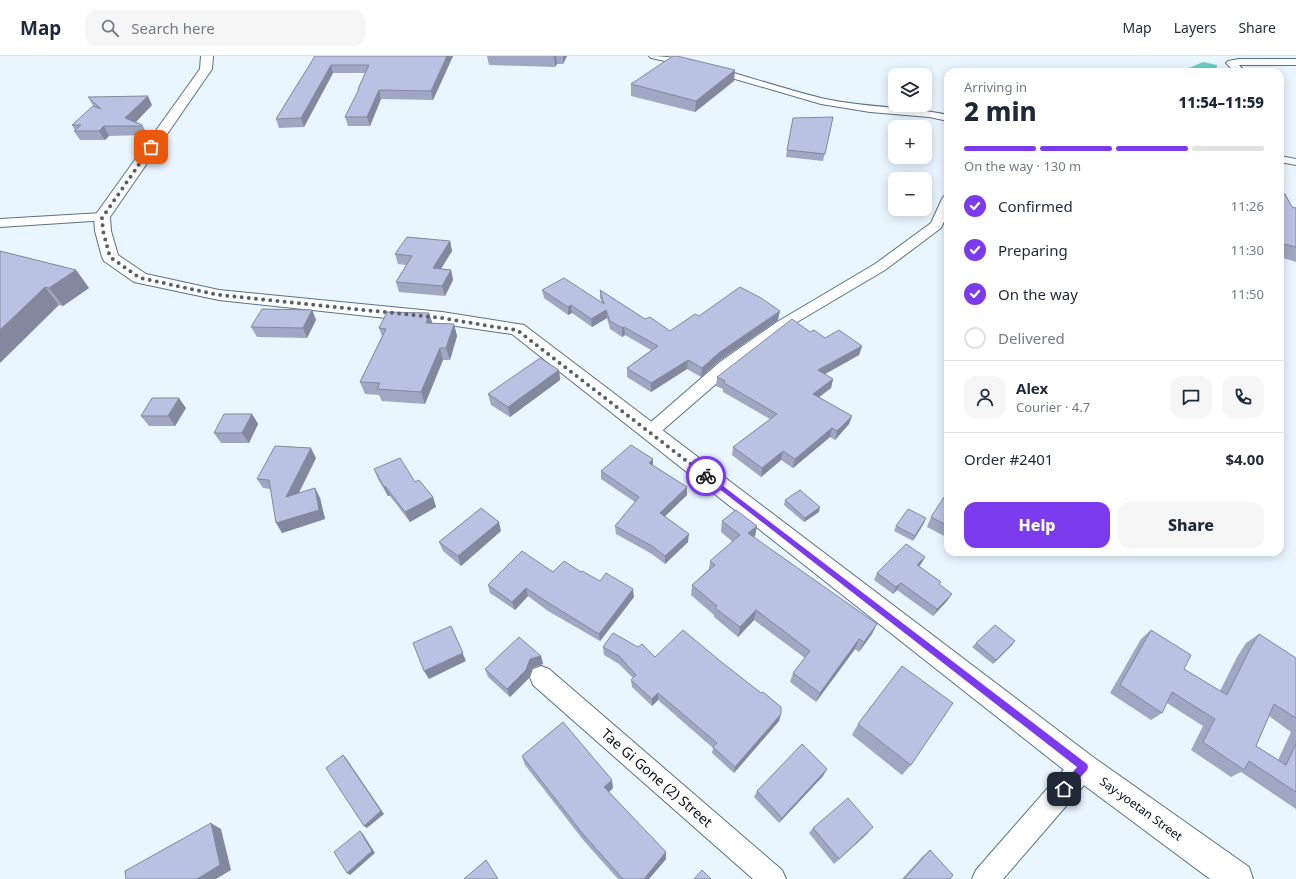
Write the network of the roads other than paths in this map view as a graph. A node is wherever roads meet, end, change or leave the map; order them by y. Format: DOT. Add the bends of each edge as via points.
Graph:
graph roads {
  1 [pos="207,56"];
  2 [pos="654,56"];
  3 [pos="1296,62"];
  4 [pos="1236,68"];
  5 [pos="944,117"];
  6 [pos="1284,160"];
  7 [pos="1296,162"];
  8 [pos="944,208"];
  9 [pos="102,218"];
  10 [pos="0,223"];
  11 [pos="650,432"];
  12 [pos="541,677"];
  13 [pos="1083,767"];
  14 [pos="772,879"];
  15 [pos="984,879"];
  16 [pos="1237,879"];
  1 -- 9 [label="highway" via="206,69"];
  2 -- 5 [label="street" via="696,65 821,101"];
  3 -- 4 [label="street" via="1231,63"];
  6 -- 7 [label="street"];
  8 -- 11 [label="street" via="936,225 880,267 776,329 726,366"];
  9 -- 10 [label="street"];
  9 -- 11 [label="highway, Say-yoetan Street" via="110,257 140,278 219,295 442,318 517,330"];
  11 -- 13 [label="highway, Say-yoetan Street"];
  12 -- 14 [label="street, Tae Gi Gone (2) Street"];
  13 -- 15 [label="street"];
  13 -- 16 [label="highway, Say-yoetan Street"];
}
